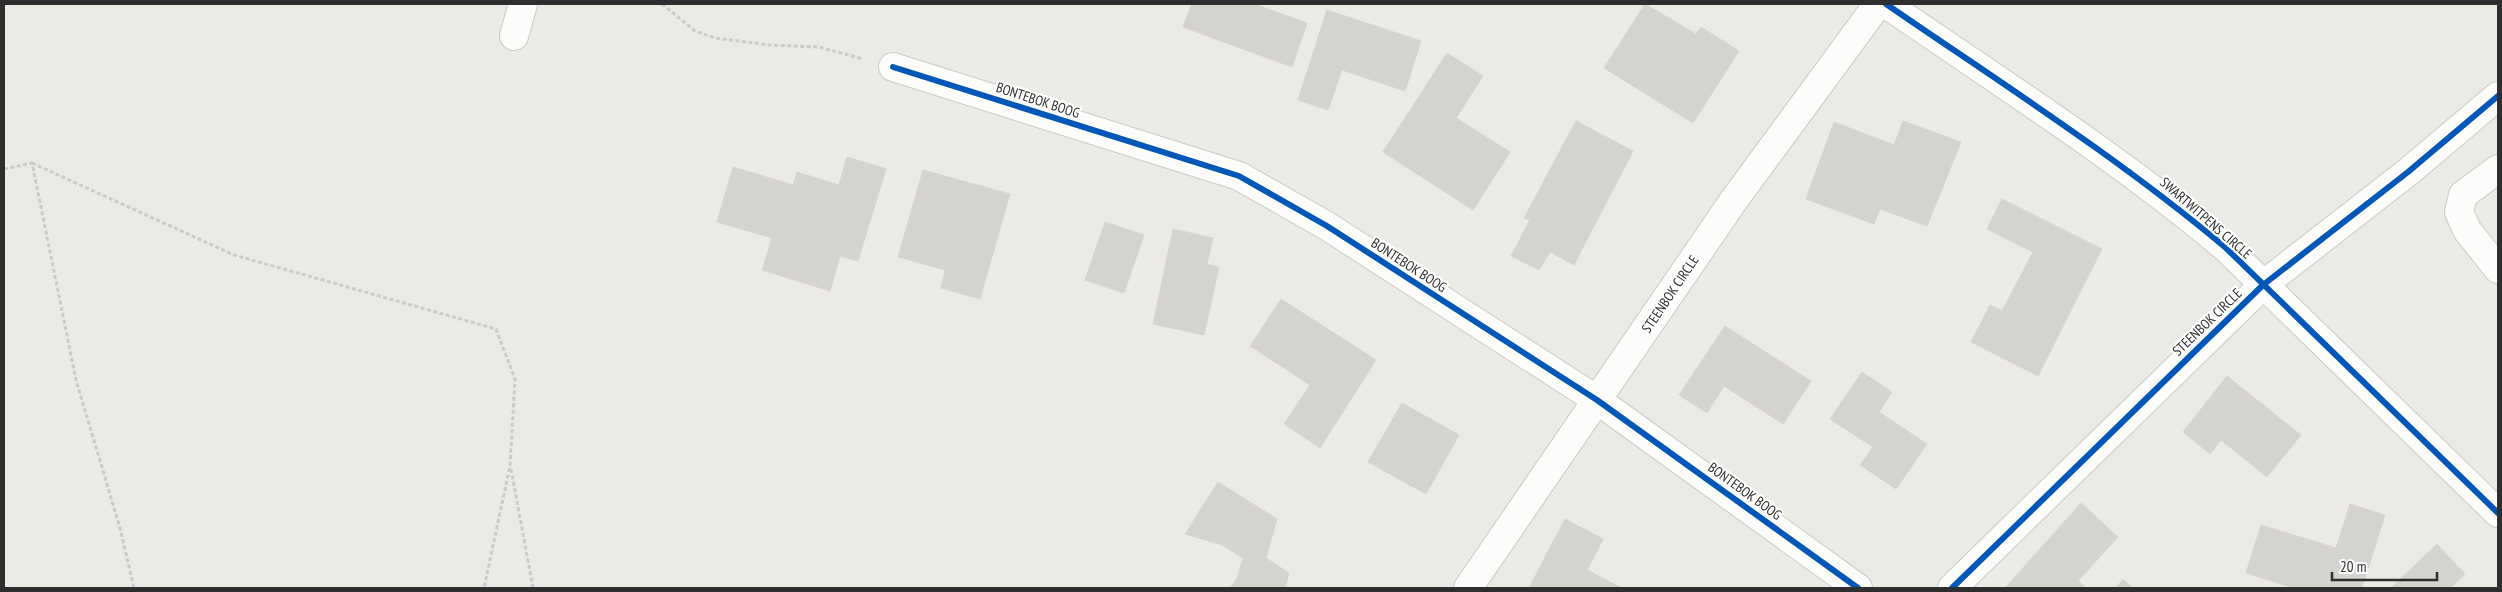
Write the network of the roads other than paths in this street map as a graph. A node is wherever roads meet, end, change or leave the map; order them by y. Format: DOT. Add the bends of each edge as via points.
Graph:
graph roads {
  1 [pos="522,4"];
  2 [pos="1878,4"];
  3 [pos="1886,4"];
  4 [pos="514,36"];
  5 [pos="893,67"];
  6 [pos="2498,96"];
  7 [pos="2498,169"];
  8 [pos="2498,269"];
  9 [pos="2263,285"];
  10 [pos="1597,400"];
  11 [pos="2498,513"];
  12 [pos="1468,588"];
  13 [pos="1858,588"];
  14 [pos="1952,588"];
  1 -- 4 [label="street"];
  2 -- 10 [label="street, STEENBOK CIRCLE" via="1734,200"];
  3 -- 9 [label="street, SWARTWITPENS CIRCLE" via="2133,172 2226,248"];
  5 -- 10 [label="street, BONTEBOK BOOG" via="1238,176 1327,226"];
  6 -- 9 [label="street, STEENBOK CIRCLE" via="2408,172"];
  7 -- 8 [label="street" via="2463,195 2460,212 2467,230"];
  9 -- 11 [label="street, SWARTWITPENS CIRCLE"];
  9 -- 14 [label="street, STEENBOK CIRCLE"];
  10 -- 12 [label="street, STEENBOK CIRCLE"];
  10 -- 13 [label="street, BONTEBOK BOOG"];
}
